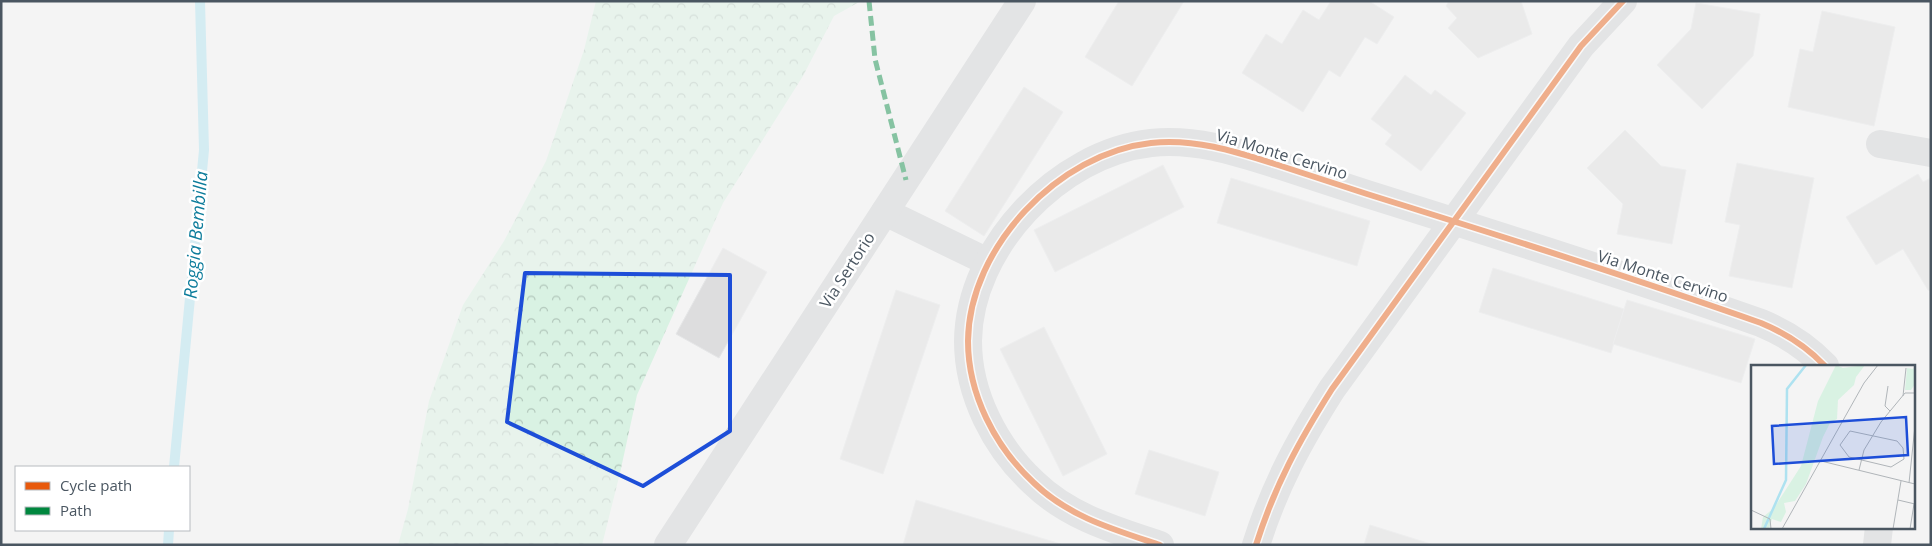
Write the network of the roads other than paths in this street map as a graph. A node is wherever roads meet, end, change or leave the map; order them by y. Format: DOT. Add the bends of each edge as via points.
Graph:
graph roads {
  1 [pos="1022,1"];
  2 [pos="1623,1"];
  3 [pos="1880,144"];
  4 [pos="1931,153"];
  5 [pos="885,212"];
  6 [pos="1455,222"];
  7 [pos="988,262"];
  8 [pos="1824,365"];
  9 [pos="1879,528"];
  10 [pos="676,543"];
  11 [pos="1160,545"];
  12 [pos="1256,545"];
  13 [pos="1877,545"];
  1 -- 5 [label="street, Via Sertorio"];
  2 -- 6 [label="street" via="1581,46"];
  3 -- 4 [label="street"];
  5 -- 7 [label="street"];
  5 -- 10 [label="street, Via Sertorio"];
  6 -- 7 [label="street, Via Monte Cervino" via="1229,150 1188,142 1156,142 1114,150 1062,178 1022,215"];
  6 -- 8 [label="street, Via Monte Cervino" via="1761,323 1796,342"];
  6 -- 12 [label="street" via="1332,389 1276,487"];
  7 -- 11 [label="street, Via Monte Cervino" via="972,308 968,343 975,385 996,437 1022,472 1064,507 1104,526"];
  9 -- 13 [label="street"];
}
